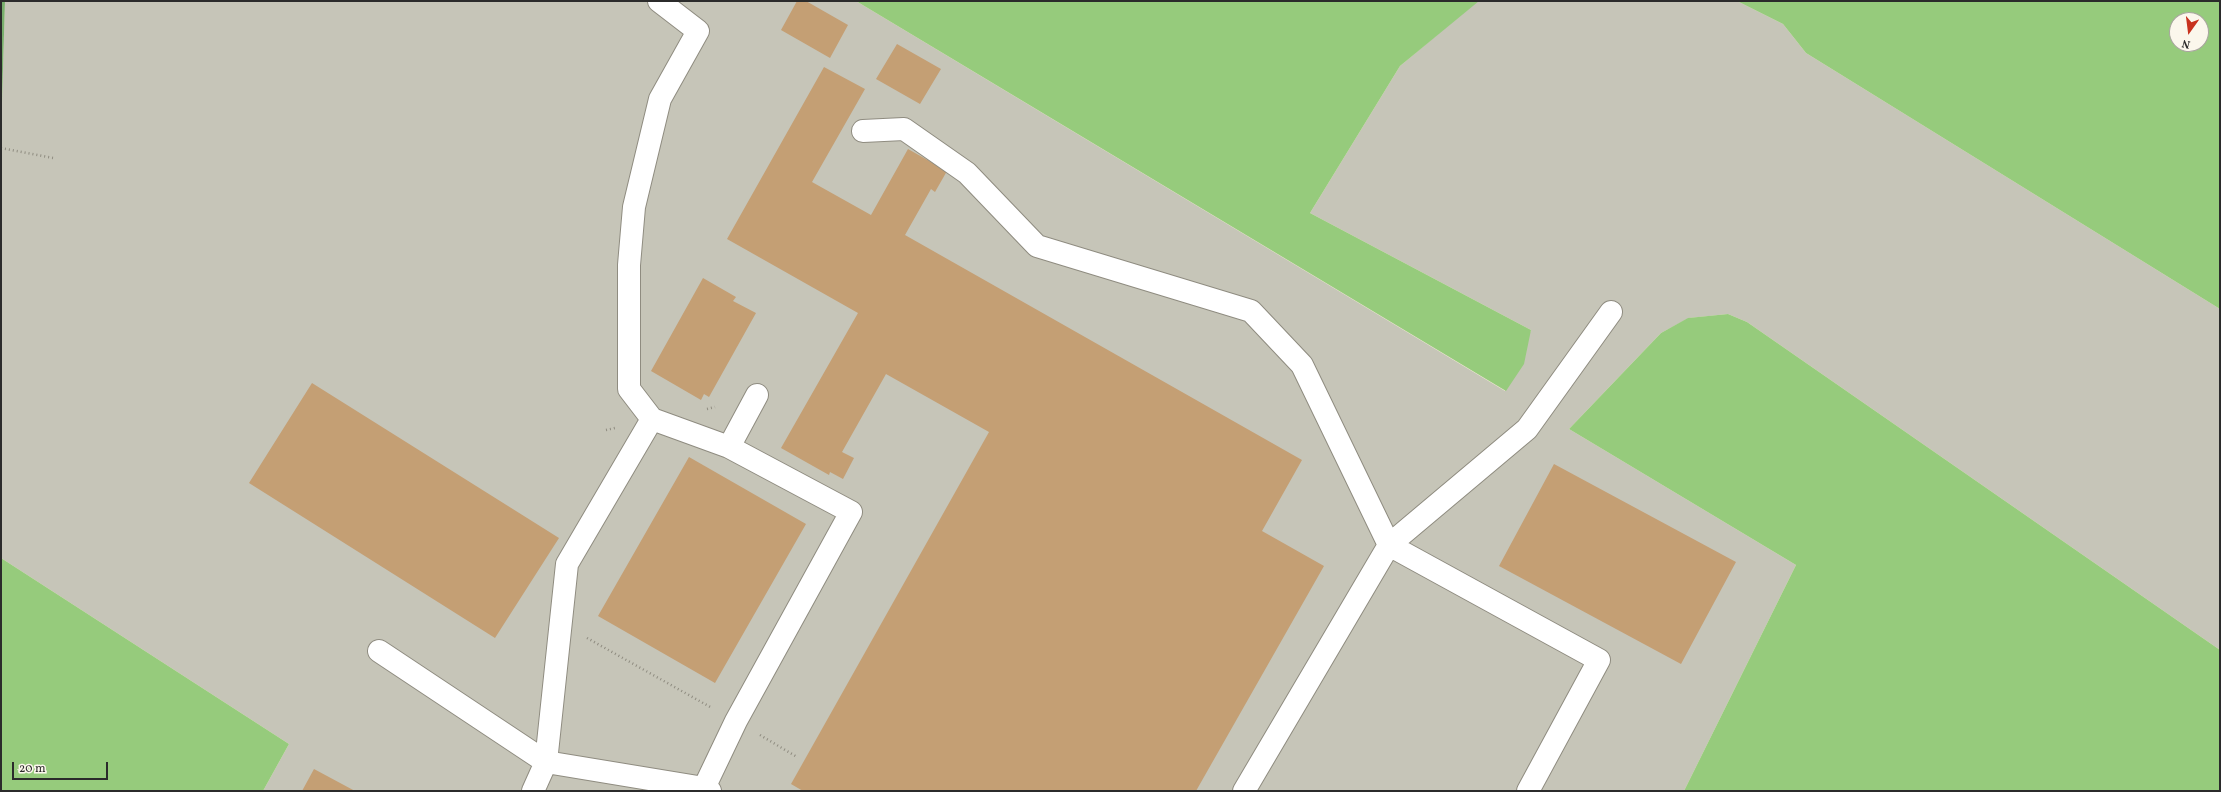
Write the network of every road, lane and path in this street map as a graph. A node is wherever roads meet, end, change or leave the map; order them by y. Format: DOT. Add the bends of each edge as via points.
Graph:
graph roads {
  1 [pos="659,1"];
  2 [pos="863,131"];
  3 [pos="1,148"];
  4 [pos="53,158"];
  5 [pos="1611,312"];
  6 [pos="757,395"];
  7 [pos="652,419"];
  8 [pos="729,447"];
  9 [pos="1389,545"];
  10 [pos="561,623"];
  11 [pos="379,651"];
  12 [pos="736,722"];
  13 [pos="797,757"];
  14 [pos="546,762"];
  15 [pos="707,789"];
  16 [pos="533,791"];
  17 [pos="1244,791"];
  18 [pos="1528,791"];
  1 -- 7 [label="lane" via="698,31 660,99 634,207 629,265 629,389"];
  2 -- 9 [label="lane" via="904,128 967,173 1037,246 1252,311 1302,366"];
  3 -- 4 [label="path"];
  5 -- 9 [label="lane" via="1527,429"];
  6 -- 8 [label="lane"];
  7 -- 8 [label="lane"];
  7 -- 10 [label="lane" via="567,564"];
  8 -- 12 [label="lane" via="851,512"];
  9 -- 17 [label="lane"];
  9 -- 18 [label="lane" via="1599,660"];
  10 -- 12 [label="path"];
  10 -- 14 [label="lane"];
  11 -- 14 [label="lane"];
  12 -- 13 [label="path"];
  12 -- 15 [label="lane"];
  14 -- 15 [label="lane"];
  14 -- 16 [label="lane"];
}
